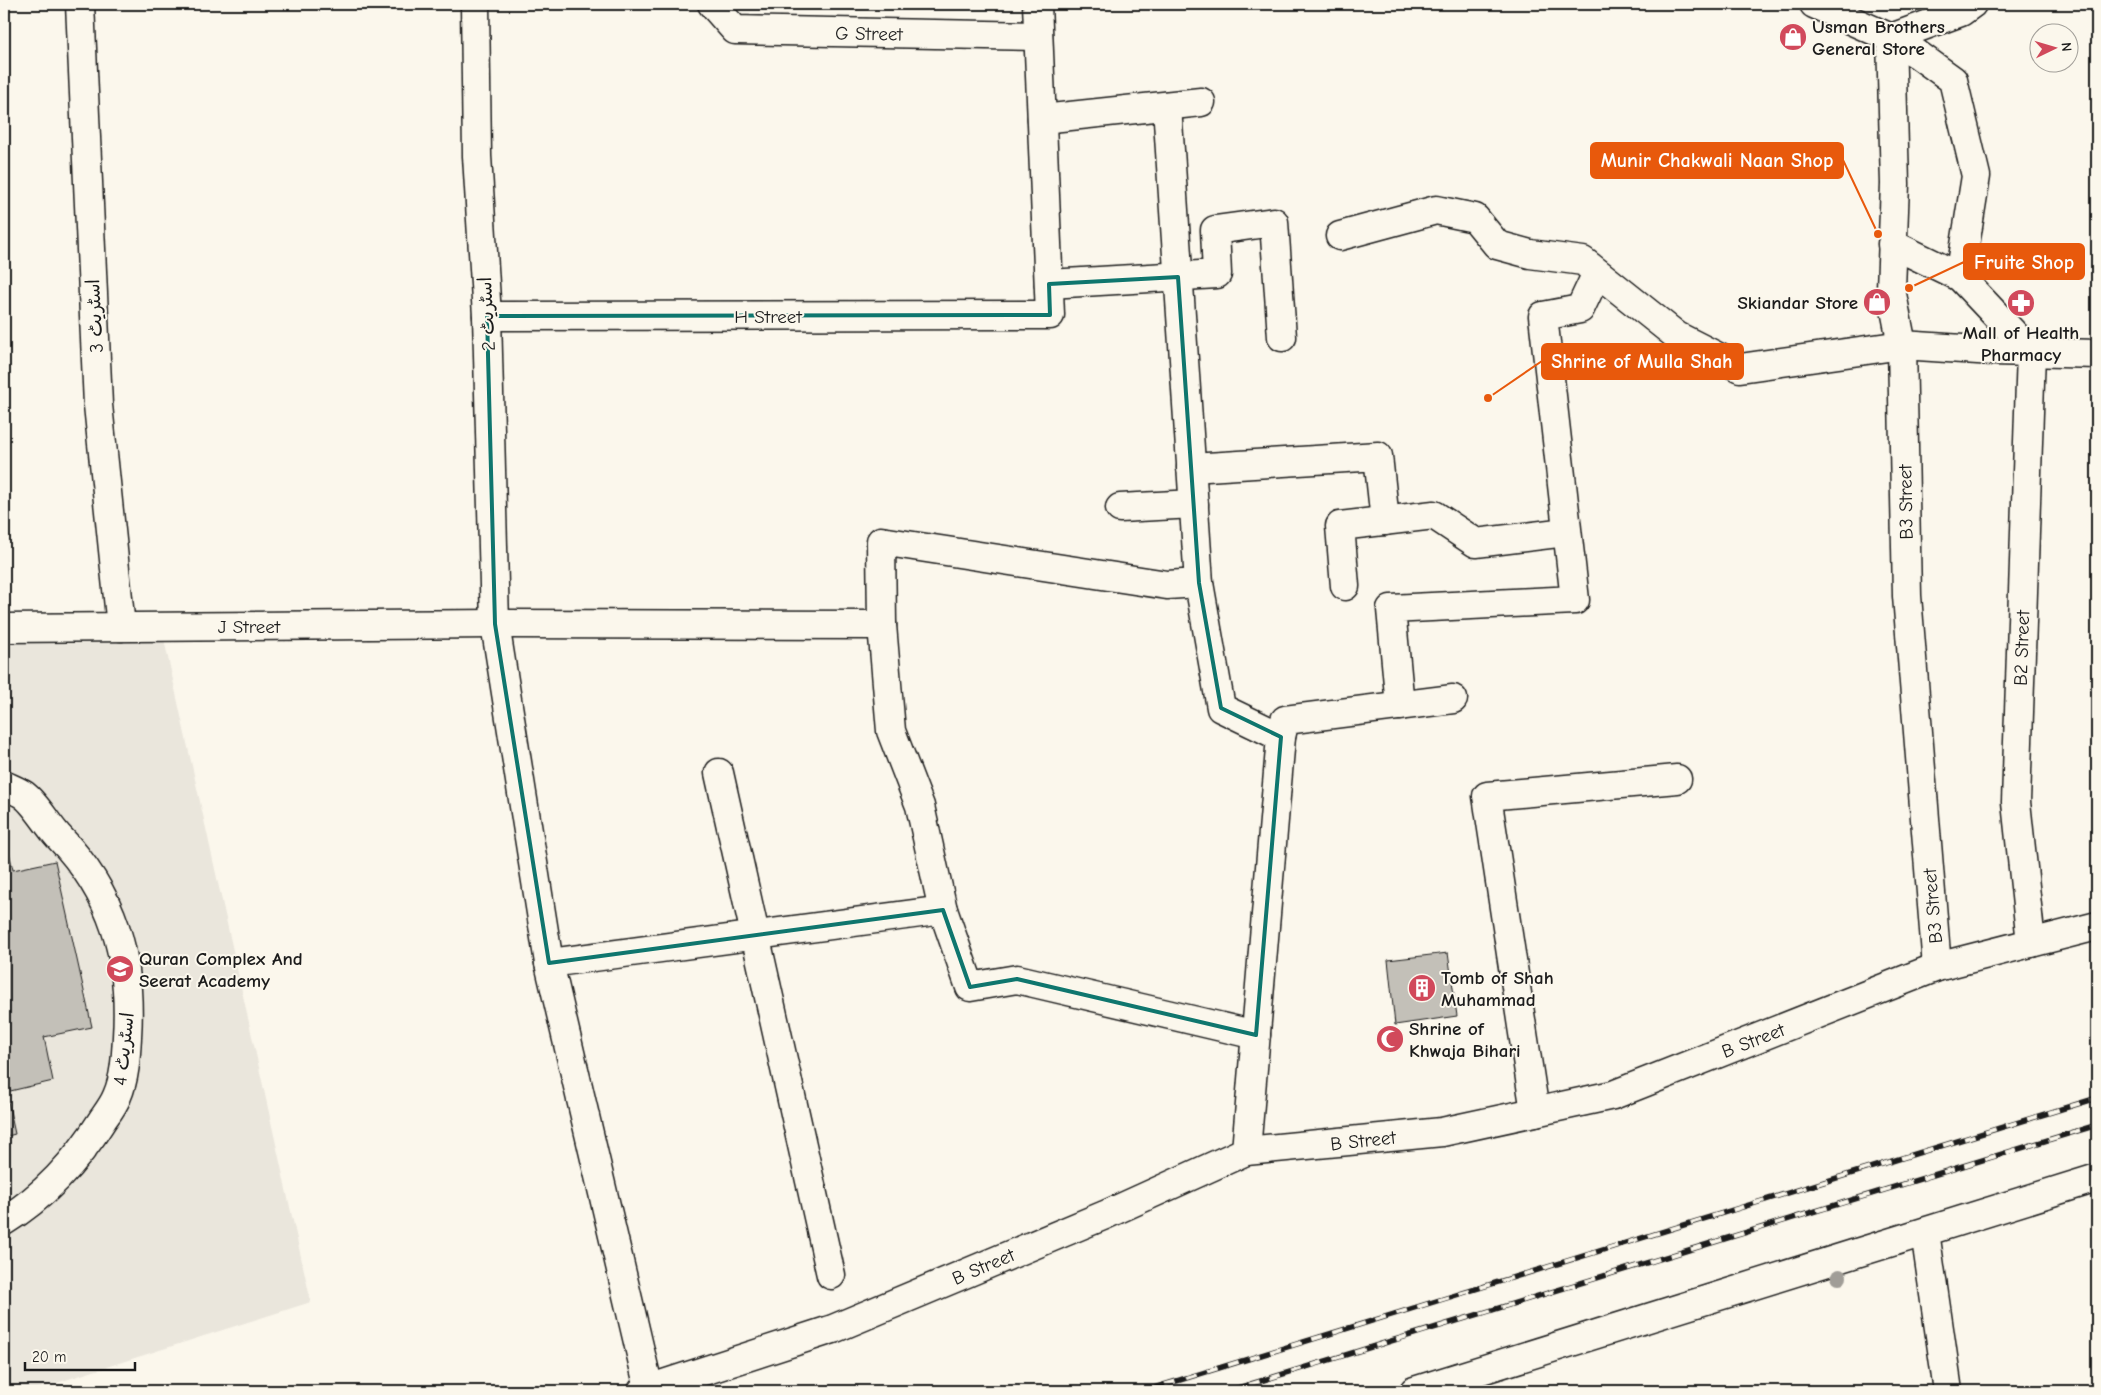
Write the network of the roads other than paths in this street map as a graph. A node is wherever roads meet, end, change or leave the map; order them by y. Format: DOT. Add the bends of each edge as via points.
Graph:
graph roads {
  1 [pos="80,4"];
  2 [pos="475,4"];
  3 [pos="712,4"];
  4 [pos="1037,4"];
  5 [pos="1814,4"];
  6 [pos="1972,4"];
  7 [pos="1038,36"];
  8 [pos="1891,38"];
  9 [pos="1201,102"];
  10 [pos="1167,106"];
  11 [pos="1042,119"];
  12 [pos="1340,236"];
  13 [pos="1892,244"];
  14 [pos="1597,272"];
  15 [pos="1178,277"];
  16 [pos="1960,277"];
  17 [pos="1049,284"];
  18 [pos="487,316"];
  19 [pos="1282,337"];
  20 [pos="1902,345"];
  21 [pos="2032,352"];
  22 [pos="2097,354"];
  23 [pos="1191,468"];
  24 [pos="1194,504"];
  25 [pos="1120,508"];
  26 [pos="1385,521"];
  27 [pos="1566,532"];
  28 [pos="1199,583"];
  29 [pos="1345,586"];
  30 [pos="495,624"];
  31 [pos="882,625"];
  32 [pos="121,627"];
  33 [pos="4,628"];
  34 [pos="1453,699"];
  35 [pos="1400,706"];
  36 [pos="1281,736"];
  37 [pos="719,773"];
  38 [pos="1677,779"];
  39 [pos="4,785"];
  40 [pos="943,910"];
  41 [pos="2097,926"];
  42 [pos="756,936"];
  43 [pos="2031,943"];
  44 [pos="549,963"];
  45 [pos="1937,967"];
  46 [pos="1256,1035"];
  47 [pos="1535,1112"];
  48 [pos="1246,1151"];
  49 [pos="2097,1178"];
  50 [pos="4,1221"];
  51 [pos="1925,1232"];
  52 [pos="830,1275"];
  53 [pos="645,1390"];
  54 [pos="1414,1391"];
  55 [pos="1948,1391"];
  1 -- 32 [label="street, اسٹریٹ 3" via="98,405"];
  2 -- 18 [label="street, اسٹریٹ 2" via="477,156"];
  3 -- 7 [label="street, G Street" via="735,30"];
  4 -- 7 [label="street"];
  5 -- 8 [label="street"];
  6 -- 8 [label="street" via="1961,12"];
  7 -- 11 [label="street"];
  8 -- 13 [label="street, B3 Street" via="1895,184"];
  8 -- 16 [label="street" via="1953,80 1976,176"];
  9 -- 10 [label="street"];
  10 -- 11 [label="street"];
  10 -- 15 [label="street"];
  11 -- 17 [label="street"];
  12 -- 14 [label="street" via="1436,210 1475,218 1497,245 1530,254 1583,261"];
  13 -- 16 [label="street"];
  13 -- 20 [label="street, B3 Street" via="1891,289"];
  14 -- 20 [label="street" via="1677,336 1740,368"];
  14 -- 27 [label="street" via="1580,308 1543,316"];
  15 -- 17 [label="street"];
  15 -- 19 [label="street" via="1217,274 1215,230 1274,222"];
  15 -- 23 [label="street"];
  16 -- 21 [label="street"];
  17 -- 18 [label="street, H Street" via="1050,315"];
  18 -- 30 [label="street, اسٹریٹ 2"];
  20 -- 21 [label="street"];
  20 -- 45 [label="street, B3 Street" via="1907,596"];
  21 -- 22 [label="street"];
  21 -- 43 [label="street, B2 Street" via="2016,802"];
  23 -- 24 [label="street"];
  23 -- 26 [label="street" via="1378,456"];
  24 -- 25 [label="street"];
  24 -- 28 [label="street"];
  26 -- 27 [label="street" via="1434,515 1476,543"];
  26 -- 29 [label="street" via="1340,526"];
  27 -- 35 [label="street" via="1575,600 1391,609"];
  28 -- 31 [label="street" via="1167,585 881,541"];
  28 -- 36 [label="street" via="1221,708"];
  30 -- 31 [label="street, J Street"];
  30 -- 32 [label="street, J Street"];
  30 -- 44 [label="street, اسٹریٹ 2"];
  31 -- 40 [label="street" via="891,731 920,806"];
  32 -- 33 [label="street, J Street"];
  34 -- 35 [label="street"];
  35 -- 36 [label="street" via="1285,720"];
  36 -- 46 [label="street"];
  37 -- 42 [label="street"];
  38 -- 47 [label="street" via="1488,796"];
  39 -- 50 [label="street, اسٹریٹ 4" via="25,796 78,856 101,891 118,934 126,970 128,1016 126,1059 117,1097 93,1136 64,1172 24,1208"];
  40 -- 42 [label="street"];
  40 -- 46 [label="street" via="970,987 1017,979"];
  41 -- 43 [label="street, B Street"];
  42 -- 44 [label="street"];
  42 -- 52 [label="street"];
  43 -- 45 [label="street, B Street"];
  44 -- 53 [label="street, اسٹریٹ 2"];
  45 -- 47 [label="street, B Street" via="1613,1095"];
  46 -- 48 [label="street"];
  47 -- 48 [label="street, B Street" via="1442,1132"];
  48 -- 53 [label="street, B Street" via="1105,1215 833,1329"];
  49 -- 51 [label="street"];
  51 -- 54 [label="street"];
  51 -- 55 [label="street"];
}
